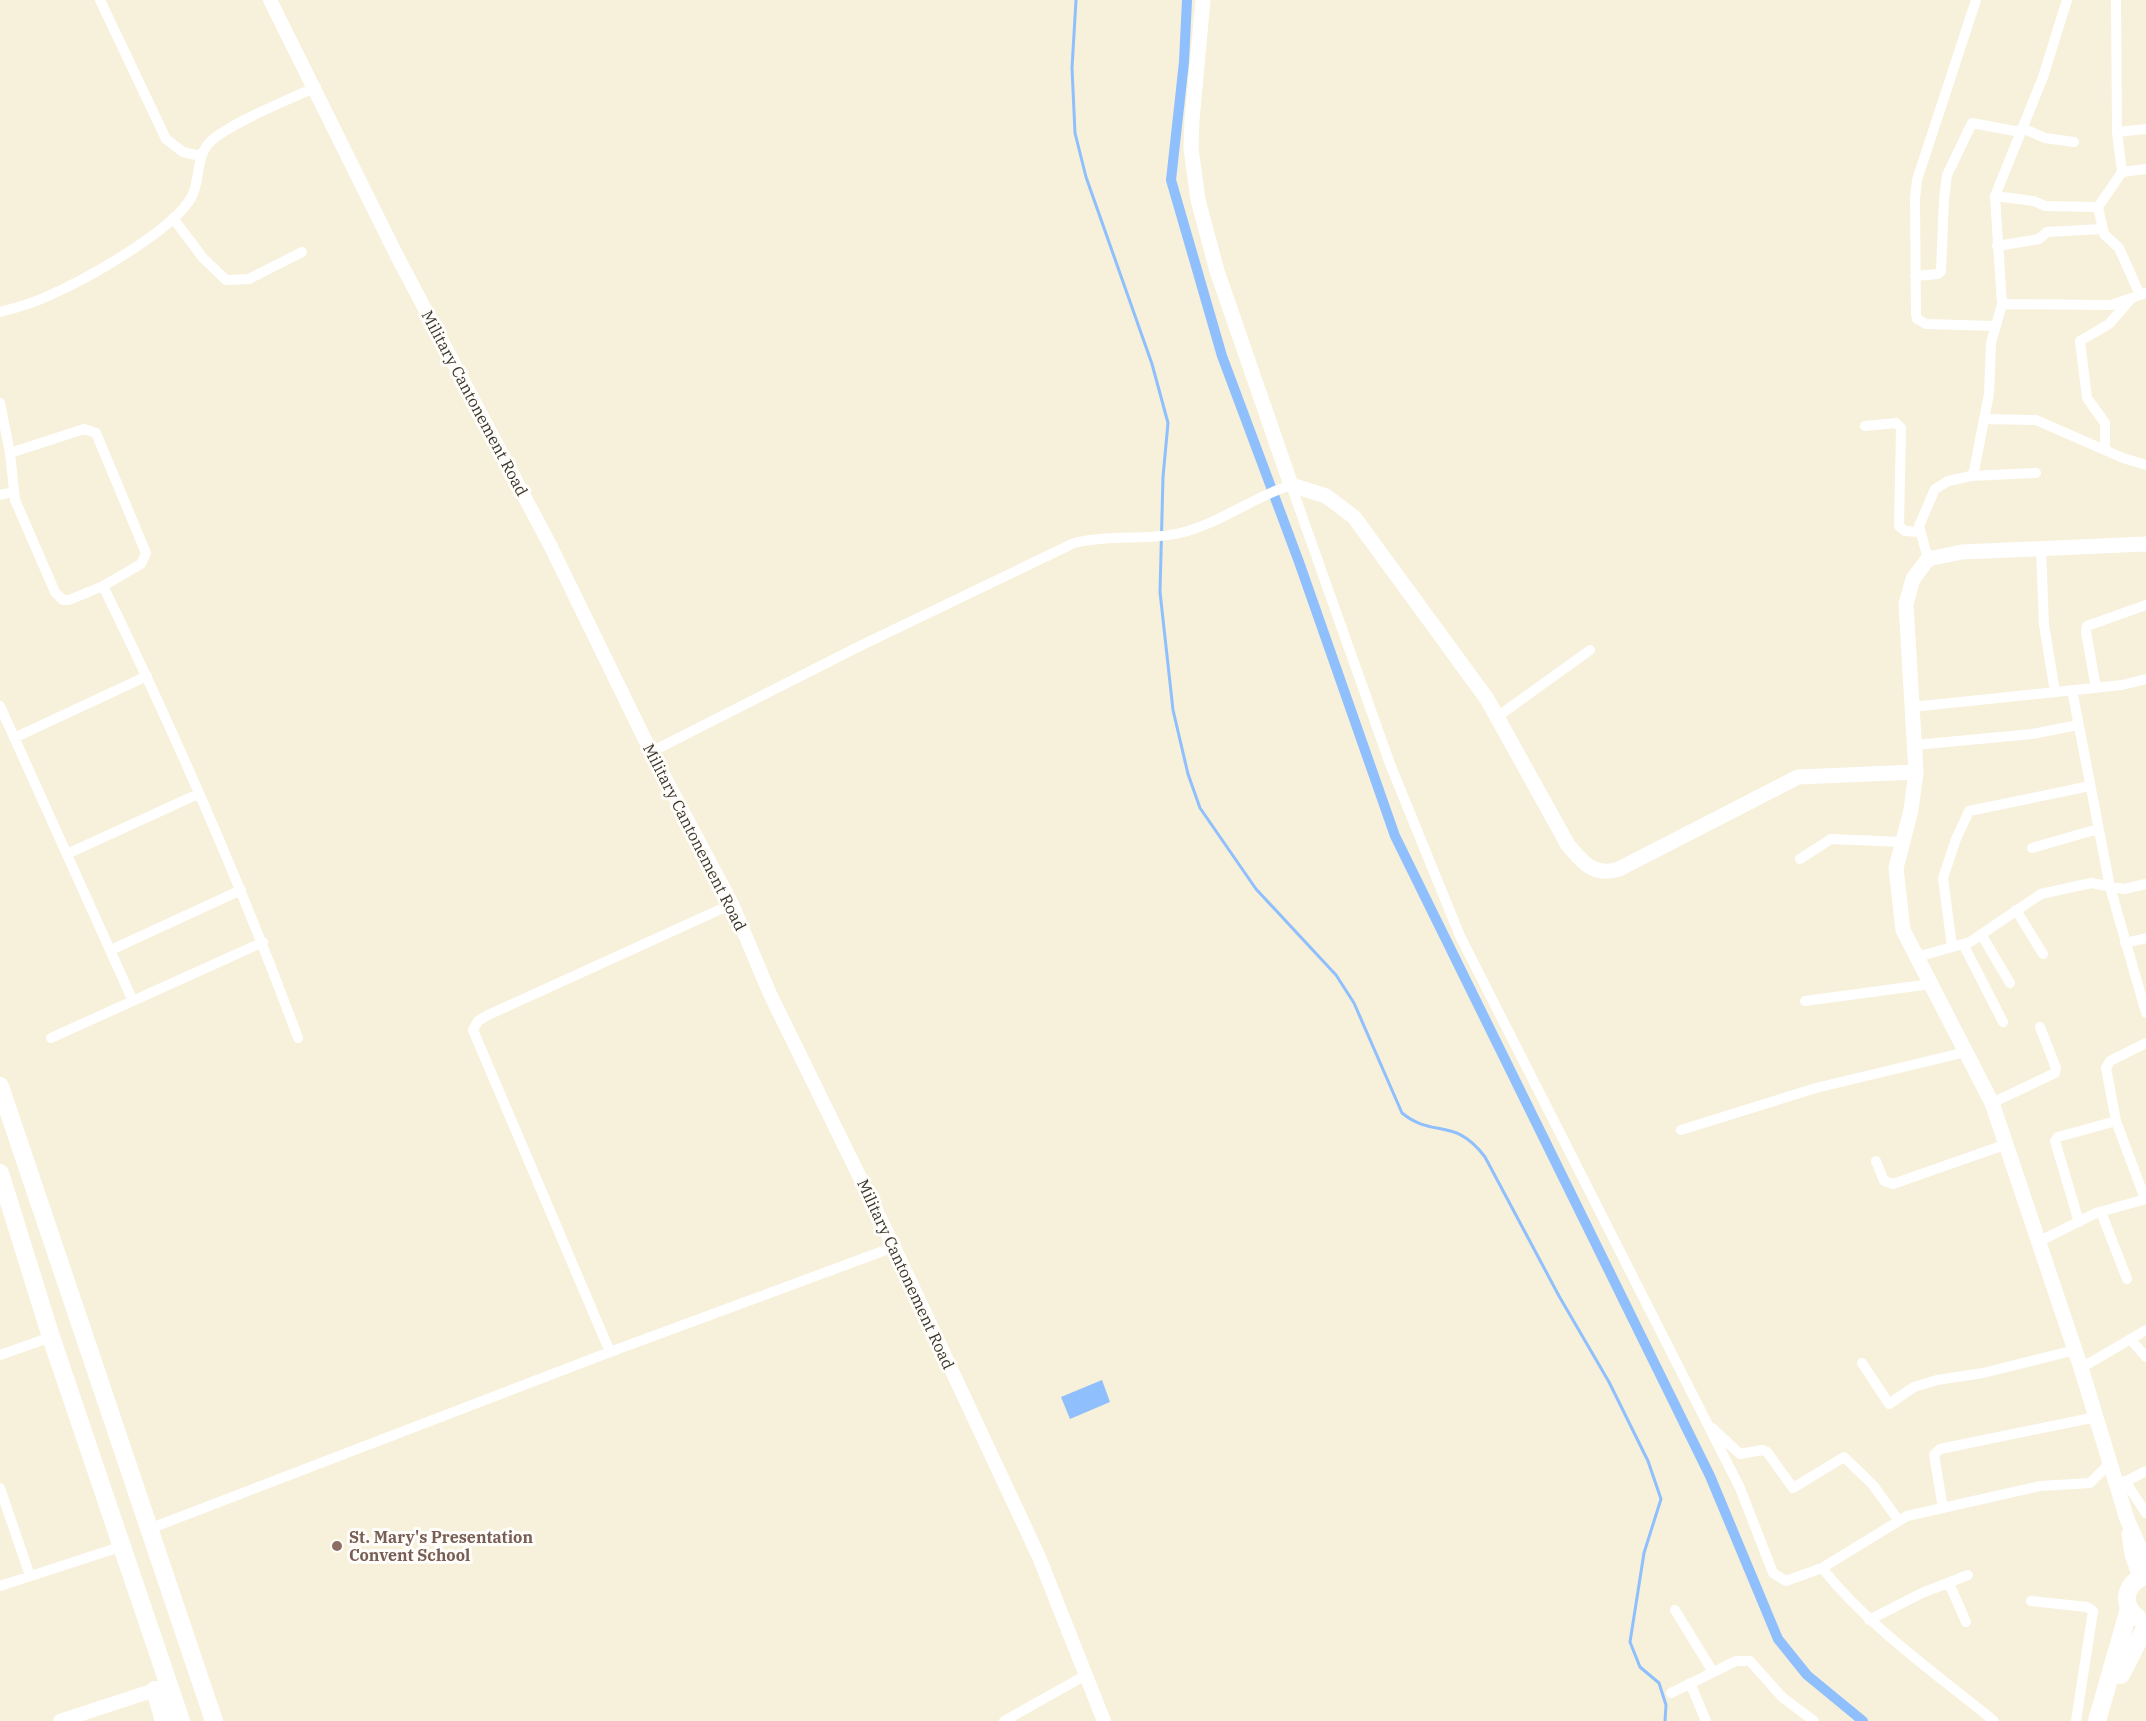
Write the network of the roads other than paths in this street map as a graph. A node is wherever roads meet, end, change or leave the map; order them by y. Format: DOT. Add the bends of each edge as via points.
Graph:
graph roads {
  1 [pos="100,0"];
  2 [pos="270,0"];
  3 [pos="1203,0"];
  4 [pos="1976,0"];
  5 [pos="2067,0"];
  6 [pos="2116,0"];
  7 [pos="316,87"];
  8 [pos="2146,129"];
  9 [pos="2021,130"];
  10 [pos="2117,132"];
  11 [pos="2074,142"];
  12 [pos="201,156"];
  13 [pos="2146,169"];
  14 [pos="2122,172"];
  15 [pos="1995,196"];
  16 [pos="2098,207"];
  17 [pos="173,218"];
  18 [pos="2101,229"];
  19 [pos="1997,246"];
  20 [pos="302,252"];
  21 [pos="1915,276"];
  22 [pos="2139,296"];
  23 [pos="2002,304"];
  24 [pos="0,312"];
  25 [pos="1996,326"];
  26 [pos="0,403"];
  27 [pos="1,419"];
  28 [pos="1984,419"];
  29 [pos="1865,426"];
  30 [pos="2105,450"];
  31 [pos="10,453"];
  32 [pos="2146,465"];
  33 [pos="2036,472"];
  34 [pos="1971,476"];
  35 [pos="1286,486"];
  36 [pos="13,492"];
  37 [pos="0,495"];
  38 [pos="1919,532"];
  39 [pos="2146,544"];
  40 [pos="2040,549"];
  41 [pos="1928,559"];
  42 [pos="103,586"];
  43 [pos="2146,606"];
  44 [pos="1590,650"];
  45 [pos="147,676"];
  46 [pos="2146,679"];
  47 [pos="2096,688"];
  48 [pos="2072,690"];
  49 [pos="2055,692"];
  50 [pos="0,706"];
  51 [pos="1912,706"];
  52 [pos="1497,717"];
  53 [pos="2078,725"];
  54 [pos="14,738"];
  55 [pos="1915,745"];
  56 [pos="651,752"];
  57 [pos="1916,772"];
  58 [pos="2090,786"];
  59 [pos="198,794"];
  60 [pos="2098,829"];
  61 [pos="1903,842"];
  62 [pos="2032,848"];
  63 [pos="67,854"];
  64 [pos="1800,859"];
  65 [pos="2146,884"];
  66 [pos="2110,887"];
  67 [pos="241,890"];
  68 [pos="732,904"];
  69 [pos="2016,910"];
  70 [pos="1981,934"];
  71 [pos="2146,938"];
  72 [pos="262,942"];
  73 [pos="2125,943"];
  74 [pos="1963,944"];
  75 [pos="1952,947"];
  76 [pos="111,950"];
  77 [pos="2043,954"];
  78 [pos="1917,957"];
  79 [pos="2010,983"];
  80 [pos="1931,984"];
  81 [pos="2142,985"];
  82 [pos="133,1001"];
  83 [pos="1805,1001"];
  84 [pos="2146,1013"];
  85 [pos="2003,1022"];
  86 [pos="2040,1027"];
  87 [pos="51,1038"];
  88 [pos="298,1038"];
  89 [pos="2146,1043"];
  90 [pos="1966,1052"];
  91 [pos="0,1089"];
  92 [pos="1992,1103"];
  93 [pos="2116,1120"];
  94 [pos="1681,1130"];
  95 [pos="2007,1144"];
  96 [pos="1876,1161"];
  97 [pos="0,1173"];
  98 [pos="2146,1199"];
  99 [pos="2101,1212"];
  100 [pos="2079,1222"];
  101 [pos="2038,1242"];
  102 [pos="894,1247"];
  103 [pos="2127,1280"];
  104 [pos="2146,1330"];
  105 [pos="51,1337"];
  106 [pos="2131,1340"];
  107 [pos="2075,1350"];
  108 [pos="609,1352"];
  109 [pos="0,1355"];
  110 [pos="2146,1357"];
  111 [pos="1862,1363"];
  112 [pos="2080,1368"];
  113 [pos="2096,1417"];
  114 [pos="1706,1421"];
  115 [pos="2111,1461"];
  116 [pos="2146,1471"];
  117 [pos="2122,1483"];
  118 [pos="0,1488"];
  119 [pos="1943,1508"];
  120 [pos="2146,1513"];
  121 [pos="1899,1521"];
  122 [pos="149,1529"];
  123 [pos="123,1546"];
  124 [pos="1822,1568"];
  125 [pos="2144,1572"];
  126 [pos="1968,1575"];
  127 [pos="30,1576"];
  128 [pos="1949,1583"];
  129 [pos="0,1586"];
  130 [pos="2031,1601"];
  131 [pos="2129,1609"];
  132 [pos="1675,1610"];
  133 [pos="1869,1620"];
  134 [pos="2146,1620"];
  135 [pos="1966,1622"];
  136 [pos="2146,1626"];
  137 [pos="1713,1672"];
  138 [pos="1086,1675"];
  139 [pos="1690,1683"];
  140 [pos="162,1688"];
  141 [pos="1671,1693"];
  142 [pos="60,1721"];
  143 [pos="164,1721"];
  144 [pos="181,1721"];
  145 [pos="214,1721"];
  146 [pos="1004,1721"];
  147 [pos="1104,1721"];
  148 [pos="1706,1721"];
  149 [pos="1814,1721"];
  150 [pos="1994,1721"];
  151 [pos="2076,1721"];
  152 [pos="2097,1721"];
  153 [pos="2106,1721"];
  1 -- 12 [label="street" via="166,139 183,152"];
  2 -- 7 [label="street, Military Cantonement Road"];
  3 -- 35 [label="main road" via="1191,148 1198,200"];
  4 -- 21 [label="street" via="1917,180"];
  5 -- 9 [label="street" via="2043,77"];
  6 -- 10 [label="street"];
  7 -- 12 [label="street" via="214,138"];
  7 -- 56 [label="street, Military Cantonement Road" via="398,258 550,545"];
  8 -- 10 [label="street"];
  9 -- 11 [label="street"];
  9 -- 15 [label="street"];
  9 -- 21 [label="street" via="1972,123 1947,176 1941,271"];
  10 -- 14 [label="street"];
  12 -- 17 [label="street" via="191,198"];
  13 -- 14 [label="street"];
  14 -- 16 [label="street"];
  15 -- 16 [label="street" via="2045,206"];
  15 -- 19 [label="street"];
  16 -- 18 [label="street"];
  17 -- 20 [label="street" via="203,258 226,280 249,279"];
  17 -- 24 [label="street" via="67,288"];
  18 -- 19 [label="street" via="2048,232 2038,240"];
  18 -- 22 [label="street" via="2119,248"];
  19 -- 23 [label="street"];
  21 -- 25 [label="street" via="1916,314 1920,322"];
  22 -- 23 [label="street" via="2112,305"];
  22 -- 30 [label="street" via="2109,324 2080,341 2087,398 2105,423"];
  23 -- 25 [label="street"];
  25 -- 28 [label="street" via="1990,343"];
  26 -- 27 [label="street"];
  27 -- 31 [label="street"];
  28 -- 30 [label="street" via="2036,420"];
  28 -- 34 [label="street"];
  29 -- 38 [label="street" via="1896,423 1901,428 1899,526 1905,531"];
  30 -- 32 [label="street"];
  31 -- 36 [label="street"];
  31 -- 42 [label="street" via="84,429 96,433 146,553 141,564"];
  33 -- 34 [label="street"];
  34 -- 38 [label="street" via="1948,481 1935,489 1920,520"];
  35 -- 52 [label="main road" via="1326,496 1354,517"];
  35 -- 56 [label="street" via="1196,528 1168,536 1095,538 1074,543"];
  35 -- 114 [label="street" via="1390,764 1460,936"];
  36 -- 37 [label="street"];
  36 -- 42 [label="street" via="59,597 69,600"];
  38 -- 41 [label="street"];
  39 -- 40 [label="main road"];
  40 -- 41 [label="main road" via="1962,552"];
  40 -- 49 [label="street" via="2044,625"];
  41 -- 51 [label="main road" via="1913,579 1906,604"];
  42 -- 45 [label="street"];
  43 -- 47 [label="street" via="2087,626"];
  44 -- 52 [label="street"];
  45 -- 54 [label="street"];
  45 -- 59 [label="street"];
  46 -- 47 [label="street"];
  47 -- 48 [label="street"];
  48 -- 49 [label="street"];
  48 -- 53 [label="street"];
  49 -- 51 [label="street"];
  50 -- 54 [label="street"];
  51 -- 55 [label="main road"];
  52 -- 57 [label="main road" via="1568,845 1584,864 1606,873 1798,777"];
  53 -- 55 [label="street" via="2032,734"];
  53 -- 58 [label="street"];
  54 -- 63 [label="street"];
  55 -- 57 [label="main road"];
  56 -- 68 [label="street, Military Cantonement Road"];
  57 -- 61 [label="main road"];
  58 -- 60 [label="street"];
  58 -- 75 [label="street" via="1970,811 1943,878"];
  59 -- 63 [label="street"];
  59 -- 67 [label="street"];
  60 -- 62 [label="street"];
  60 -- 66 [label="street"];
  61 -- 64 [label="street" via="1831,839"];
  61 -- 78 [label="main road" via="1896,868 1898,902 1903,930"];
  63 -- 76 [label="street"];
  65 -- 66 [label="street"];
  66 -- 69 [label="street" via="2091,883 2041,894"];
  66 -- 73 [label="street"];
  67 -- 72 [label="street"];
  67 -- 76 [label="street"];
  68 -- 102 [label="street, Military Cantonement Road" via="770,994"];
  68 -- 108 [label="street" via="488,1015 472,1030"];
  69 -- 70 [label="street"];
  69 -- 77 [label="street"];
  70 -- 74 [label="street"];
  70 -- 79 [label="street"];
  71 -- 73 [label="street"];
  72 -- 82 [label="street"];
  72 -- 88 [label="street"];
  73 -- 81 [label="street"];
  74 -- 75 [label="street"];
  74 -- 85 [label="street"];
  75 -- 78 [label="street"];
  76 -- 82 [label="street"];
  78 -- 80 [label="main road"];
  80 -- 83 [label="street"];
  80 -- 90 [label="main road"];
  81 -- 84 [label="street"];
  82 -- 87 [label="street"];
  86 -- 92 [label="street" via="2055,1072"];
  89 -- 93 [label="street" via="2106,1065"];
  90 -- 92 [label="main road"];
  90 -- 94 [label="street" via="1816,1088"];
  91 -- 122 [label="highway"];
  92 -- 95 [label="main road"];
  93 -- 98 [label="street"];
  93 -- 100 [label="street" via="2055,1141"];
  95 -- 96 [label="street" via="1893,1184 1884,1181"];
  95 -- 101 [label="main road"];
  97 -- 105 [label="highway"];
  98 -- 99 [label="street"];
  99 -- 100 [label="street"];
  99 -- 103 [label="street"];
  100 -- 101 [label="street"];
  101 -- 107 [label="main road"];
  102 -- 108 [label="street"];
  102 -- 138 [label="street, Military Cantonement Road" via="1039,1557"];
  104 -- 106 [label="street"];
  105 -- 109 [label="street"];
  105 -- 123 [label="highway"];
  106 -- 110 [label="street"];
  106 -- 112 [label="street"];
  107 -- 111 [label="street" via="1937,1380 1914,1387 1889,1404"];
  107 -- 112 [label="main road"];
  108 -- 122 [label="street"];
  112 -- 113 [label="main road"];
  113 -- 115 [label="main road"];
  113 -- 119 [label="street" via="1940,1449 1934,1455"];
  114 -- 121 [label="street" via="1740,1454 1767,1452 1792,1488 1844,1456 1873,1485"];
  114 -- 124 [label="street" via="1740,1488 1773,1573 1786,1581"];
  115 -- 117 [label="main road"];
  115 -- 119 [label="street" via="2090,1483 2040,1486"];
  116 -- 117 [label="street"];
  117 -- 120 [label="street"];
  117 -- 125 [label="main road" via="2132,1554"];
  118 -- 127 [label="street"];
  119 -- 121 [label="street"];
  121 -- 124 [label="street"];
  122 -- 145 [label="highway"];
  123 -- 127 [label="street"];
  123 -- 140 [label="highway"];
  124 -- 133 [label="street"];
  125 -- 131 [label="highway" via="2129,1587"];
  126 -- 128 [label="street"];
  127 -- 129 [label="street"];
  128 -- 133 [label="street"];
  128 -- 135 [label="street"];
  130 -- 151 [label="street" via="2089,1607 2093,1611"];
  131 -- 134 [label="highway"];
  131 -- 152 [label="highway"];
  132 -- 137 [label="street"];
  133 -- 150 [label="street"];
  136 -- 153 [label="highway" via="2125,1664"];
  137 -- 139 [label="street"];
  137 -- 149 [label="street" via="1736,1661 1750,1661 1782,1696"];
  138 -- 146 [label="street"];
  138 -- 147 [label="street, Military Cantonement Road"];
  139 -- 141 [label="street"];
  139 -- 148 [label="street"];
  140 -- 142 [label="street"];
  140 -- 143 [label="highway"];
  140 -- 144 [label="highway"];
}
